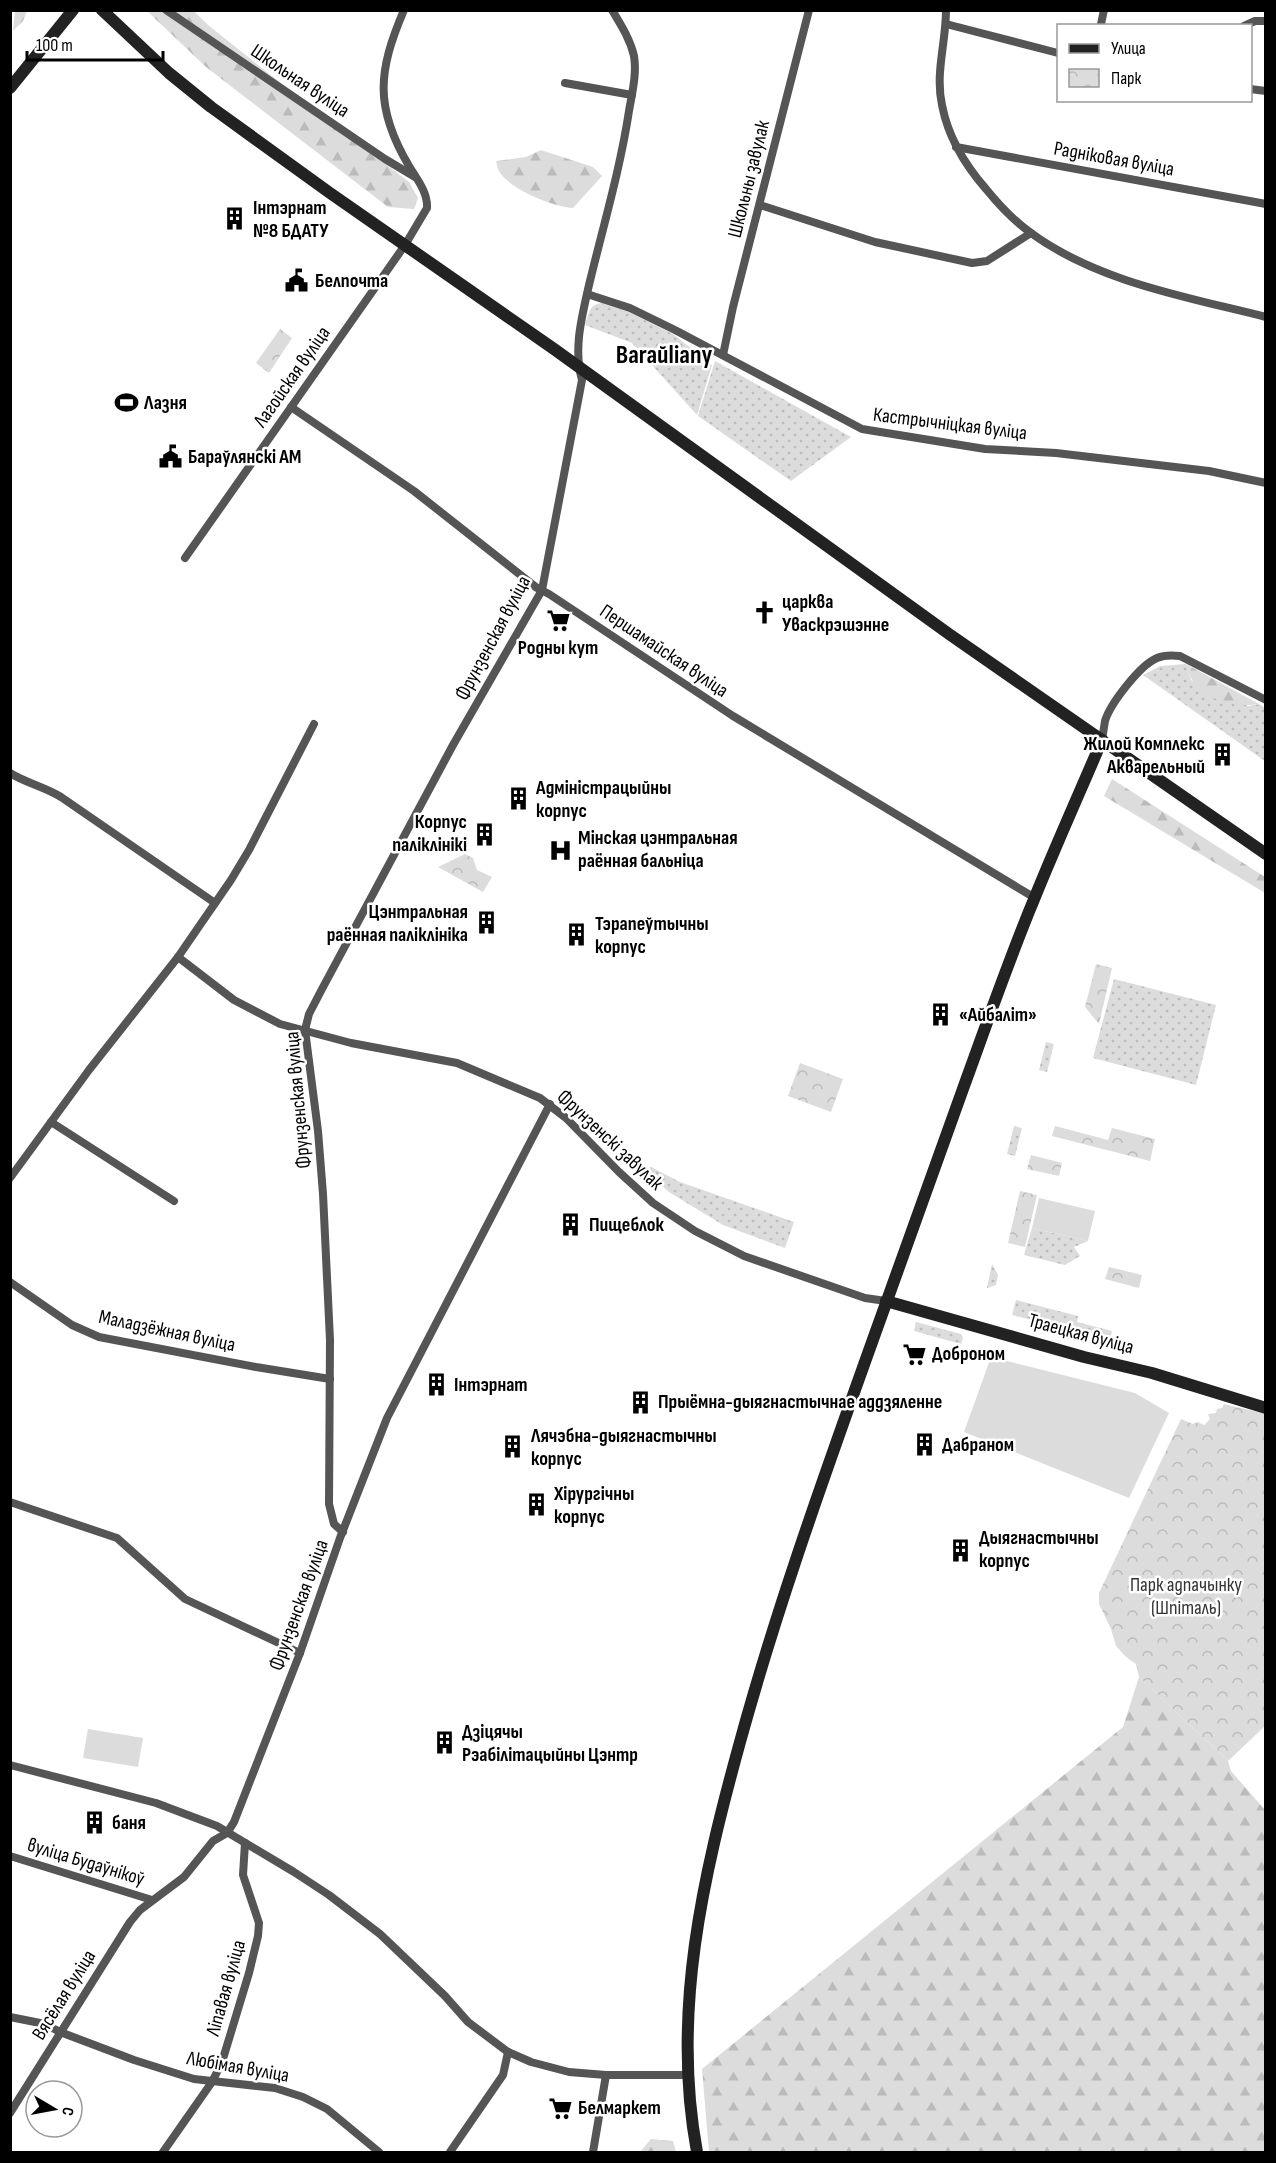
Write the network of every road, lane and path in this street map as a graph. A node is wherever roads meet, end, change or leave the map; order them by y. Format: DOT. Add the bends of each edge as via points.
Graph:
graph roads {
  1 [pos="73,10"];
  2 [pos="102,10"];
  3 [pos="166,10"];
  4 [pos="404,10"];
  5 [pos="612,10"];
  6 [pos="809,10"];
  7 [pos="946,10"];
  8 [pos="1266,21"];
  9 [pos="946,24"];
  10 [pos="1248,24"];
  11 [pos="1057,52"];
  12 [pos="566,83"];
  13 [pos="10,88"];
  14 [pos="632,95"];
  15 [pos="956,147"];
  16 [pos="416,178"];
  17 [pos="1266,204"];
  18 [pos="760,205"];
  19 [pos="1031,233"];
  20 [pos="405,245"];
  21 [pos="587,294"];
  22 [pos="1266,317"];
  23 [pos="723,356"];
  24 [pos="578,367"];
  25 [pos="291,407"];
  26 [pos="1266,483"];
  27 [pos="185,558"];
  28 [pos="542,590"];
  29 [pos="1266,700"];
  30 [pos="314,724"];
  31 [pos="1102,740"];
  32 [pos="10,774"];
  33 [pos="1266,854"];
  34 [pos="1035,898"];
  35 [pos="214,903"];
  36 [pos="178,957"];
  37 [pos="305,1030"];
  38 [pos="550,1104"];
  39 [pos="51,1122"];
  40 [pos="10,1178"];
  41 [pos="174,1201"];
  42 [pos="10,1282"];
  43 [pos="886,1301"];
  44 [pos="330,1378"];
  45 [pos="1266,1408"];
  46 [pos="10,1502"];
  47 [pos="343,1532"];
  48 [pos="300,1653"];
  49 [pos="10,1765"];
  50 [pos="227,1833"];
  51 [pos="245,1843"];
  52 [pos="10,1856"];
  53 [pos="152,1900"];
  54 [pos="10,2017"];
  55 [pos="60,2032"];
  56 [pos="508,2052"];
  57 [pos="606,2075"];
  58 [pos="687,2075"];
  59 [pos="212,2082"];
  60 [pos="10,2113"];
  61 [pos="163,2152"];
  62 [pos="379,2152"];
  63 [pos="450,2152"];
  64 [pos="593,2152"];
  65 [pos="697,2152"];
  1 -- 13 [label="main road"];
  2 -- 20 [label="main road" via="211,107"];
  3 -- 16 [label="street, Школьная вуліца"];
  4 -- 16 [label="street" via="387,56 383,92 397,144"];
  5 -- 14 [label="street" via="634,57"];
  6 -- 18 [label="street, Школьны завулак"];
  7 -- 9 [label="street"];
  8 -- 10 [label="street"];
  9 -- 11 [label="street"];
  9 -- 15 [label="street" via="940,55 940,87 945,118"];
  12 -- 14 [label="street"];
  14 -- 21 [label="street"];
  15 -- 17 [label="street, Радніковая вуліца"];
  15 -- 19 [label="street" via="995,200"];
  16 -- 20 [label="street" via="427,208"];
  18 -- 19 [label="street" via="874,242 972,263 987,261"];
  18 -- 23 [label="street, Школьны завулак"];
  19 -- 22 [label="street" via="1112,274"];
  20 -- 24 [label="main road"];
  20 -- 25 [label="street, Лагойская вуліца"];
  21 -- 23 [label="street, Кастрычніцкая вуліца" via="630,308"];
  21 -- 24 [label="street" via="579,332"];
  23 -- 26 [label="street, Кастрычніцкая вуліца" via="862,429 985,449 1209,471"];
  24 -- 28 [label="street, Фрунзенская вуліца" via="582,381"];
  24 -- 31 [label="main road"];
  25 -- 27 [label="street, Лагойская вуліца"];
  25 -- 28 [label="street, Першамайская вуліца" via="414,491"];
  28 -- 34 [label="street, Першамайская вуліца" via="733,716"];
  28 -- 37 [label="street, Фрунзенская вуліца" via="426,795 309,1014"];
  29 -- 31 [label="street" via="1180,656 1156,658 1122,693 1106,719"];
  30 -- 35 [label="street" via="249,850"];
  31 -- 33 [label="main road"];
  31 -- 34 [label="main road"];
  32 -- 35 [label="street" via="61,797"];
  34 -- 43 [label="main road"];
  35 -- 36 [label="street"];
  36 -- 37 [label="street, Фрунзенскі завулак" via="234,1000 280,1024"];
  36 -- 39 [label="street"];
  37 -- 38 [label="street, Фрунзенскі завулак" via="457,1063"];
  37 -- 44 [label="street, Фрунзенская вуліца" via="318,1131"];
  38 -- 43 [label="street, Фрунзенскі завулак" via="653,1203 694,1231 744,1256 865,1298"];
  38 -- 47 [label="street" via="387,1418"];
  39 -- 40 [label="street"];
  39 -- 41 [label="street"];
  42 -- 44 [label="street, Маладзёжная вуліца" via="72,1325 99,1337"];
  43 -- 45 [label="main road, Траецкая вуліца"];
  43 -- 58 [label="main road" via="765,1650 720,1816 695,1935 688,1994"];
  44 -- 47 [label="street, Фрунзенская вуліца" via="329,1504 334,1524"];
  46 -- 48 [label="street" via="117,1538 185,1599"];
  47 -- 48 [label="street, Фрунзенская вуліца"];
  48 -- 50 [label="street, Фрунзенская вуліца"];
  49 -- 50 [label="street" via="156,1803 202,1819"];
  50 -- 51 [label="street"];
  50 -- 53 [label="street, Вясёлая вуліца" via="213,1841 184,1877"];
  51 -- 56 [label="street" via="321,1889 380,1934 468,2022"];
  51 -- 59 [label="street, Ліпавая вуліца" via="243,1875 259,1923 258,1936 222,2062"];
  52 -- 53 [label="street, вуліца Будаўнікоў"];
  53 -- 55 [label="street, Вясёлая вуліца" via="130,1922"];
  54 -- 55 [label="street, Любімая вуліца" via="45,2024"];
  55 -- 59 [label="street, Любімая вуліца" via="134,2060"];
  55 -- 60 [label="street, Вясёлая вуліца"];
  56 -- 57 [label="street" via="569,2072"];
  56 -- 63 [label="street" via="503,2075"];
  57 -- 58 [label="street"];
  57 -- 64 [label="street"];
  58 -- 65 [label="main road"];
  59 -- 61 [label="street, Ліпавая вуліца"];
  59 -- 62 [label="street, Любімая вуліца" via="275,2088 303,2097 327,2109"];
}
